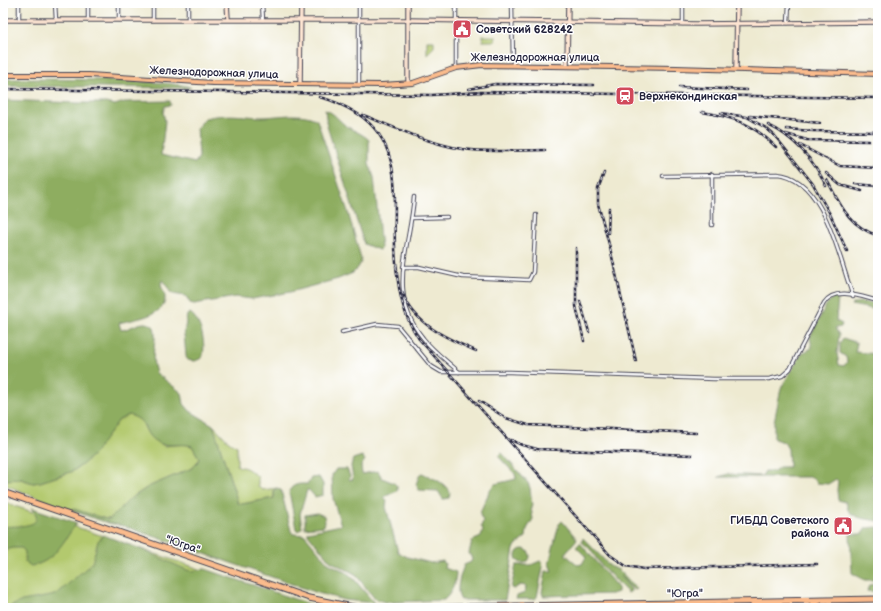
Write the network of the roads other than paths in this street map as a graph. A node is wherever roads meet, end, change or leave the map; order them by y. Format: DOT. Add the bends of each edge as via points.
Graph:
graph roads {
  1 [pos="19,3"];
  2 [pos="55,3"];
  3 [pos="88,3"];
  4 [pos="120,3"];
  5 [pos="153,3"];
  6 [pos="188,3"];
  7 [pos="227,3"];
  8 [pos="262,3"];
  9 [pos="301,3"];
  10 [pos="359,3"];
  11 [pos="408,3"];
  12 [pos="456,3"];
  13 [pos="512,3"];
  14 [pos="568,3"];
  15 [pos="683,3"];
  16 [pos="737,3"];
  17 [pos="789,3"];
  18 [pos="188,19"];
  19 [pos="228,19"];
  20 [pos="3,20"];
  21 [pos="19,20"];
  22 [pos="56,20"];
  23 [pos="88,20"];
  24 [pos="119,20"];
  25 [pos="153,20"];
  26 [pos="263,20"];
  27 [pos="301,20"];
  28 [pos="359,20"];
  29 [pos="408,20"];
  30 [pos="456,20"];
  31 [pos="512,22"];
  32 [pos="567,22"];
  33 [pos="788,22"];
  34 [pos="878,22"];
  35 [pos="683,24"];
  36 [pos="737,24"];
  37 [pos="512,65"];
  38 [pos="567,66"];
  39 [pos="456,68"];
  40 [pos="736,69"];
  41 [pos="878,74"];
  42 [pos="3,75"];
  43 [pos="300,84"];
  44 [pos="408,84"];
  45 [pos="359,85"];
  46 [pos="712,174"];
  47 [pos="663,176"];
  48 [pos="414,197"];
  49 [pos="536,215"];
  50 [pos="447,217"];
  51 [pos="412,218"];
  52 [pos="712,225"];
  53 [pos="403,267"];
  54 [pos="853,296"];
  55 [pos="878,300"];
  56 [pos="342,332"];
  57 [pos="460,372"];
  58 [pos="3,492"];
  59 [pos="878,599"];
  60 [pos="822,600"];
  61 [pos="714,602"];
  62 [pos="659,606"];
  63 [pos="358,608"];
  64 [pos="418,608"];
  65 [pos="777,608"];
  66 [pos="811,608"];
  1 -- 21 [label="street"];
  2 -- 22 [label="street"];
  3 -- 23 [label="street"];
  4 -- 24 [label="street"];
  5 -- 25 [label="street"];
  6 -- 18 [label="street"];
  7 -- 19 [label="street"];
  8 -- 26 [label="street"];
  9 -- 27 [label="street"];
  10 -- 28 [label="street"];
  11 -- 29 [label="street"];
  12 -- 30 [label="street"];
  13 -- 31 [label="street"];
  14 -- 32 [label="street"];
  15 -- 35 [label="street"];
  16 -- 36 [label="street"];
  17 -- 33 [label="street"];
  18 -- 19 [label="street"];
  18 -- 25 [label="street"];
  19 -- 26 [label="street"];
  20 -- 21 [label="street"];
  21 -- 22 [label="street"];
  22 -- 23 [label="street"];
  23 -- 24 [label="street"];
  24 -- 25 [label="street"];
  26 -- 27 [label="street"];
  27 -- 28 [label="street"];
  27 -- 43 [label="street"];
  28 -- 29 [label="street"];
  28 -- 45 [label="street"];
  29 -- 30 [label="street"];
  29 -- 44 [label="street"];
  30 -- 31 [label="street"];
  30 -- 39 [label="street"];
  31 -- 32 [label="street"];
  31 -- 37 [label="street"];
  32 -- 35 [label="street"];
  32 -- 38 [label="street"];
  33 -- 34 [label="street"];
  33 -- 36 [label="street"];
  35 -- 36 [label="street"];
  36 -- 40 [label="street"];
  37 -- 38 [label="main road, Железнодорожная улица"];
  37 -- 39 [label="main road, Железнодорожная улица"];
  38 -- 40 [label="main road, Железнодорожная улица"];
  39 -- 44 [label="main road, Железнодорожная улица"];
  40 -- 41 [label="main road, Железнодорожная улица"];
  42 -- 43 [label="main road, Железнодорожная улица" via="89,75 213,83"];
  43 -- 45 [label="main road, Железнодорожная улица"];
  44 -- 45 [label="main road, Железнодорожная улица"];
  46 -- 47 [label="street"];
  46 -- 52 [label="street"];
  46 -- 54 [label="street" via="781,174 800,182 825,216"];
  48 -- 51 [label="street"];
  49 -- 53 [label="street" via="533,272 528,280 463,277 415,266"];
  50 -- 51 [label="street"];
  51 -- 53 [label="street"];
  53 -- 57 [label="street" via="403,302 414,326 430,346"];
  54 -- 55 [label="street"];
  54 -- 57 [label="street" via="836,294 827,299 792,366 784,375 773,378 714,379"];
  56 -- 57 [label="street" via="377,324 396,326 436,370"];
  58 -- 63 [label="highway, \"Югра\"" via="309,598"];
  59 -- 60 [label="highway, \"Югра\""];
  60 -- 61 [label="highway, \"Югра\""];
  60 -- 66 [label="highway" via="815,602"];
  61 -- 62 [label="highway, \"Югра\""];
  61 -- 65 [label="highway, \"Югра\""];
  62 -- 64 [label="highway, \"Югра\""];
}
